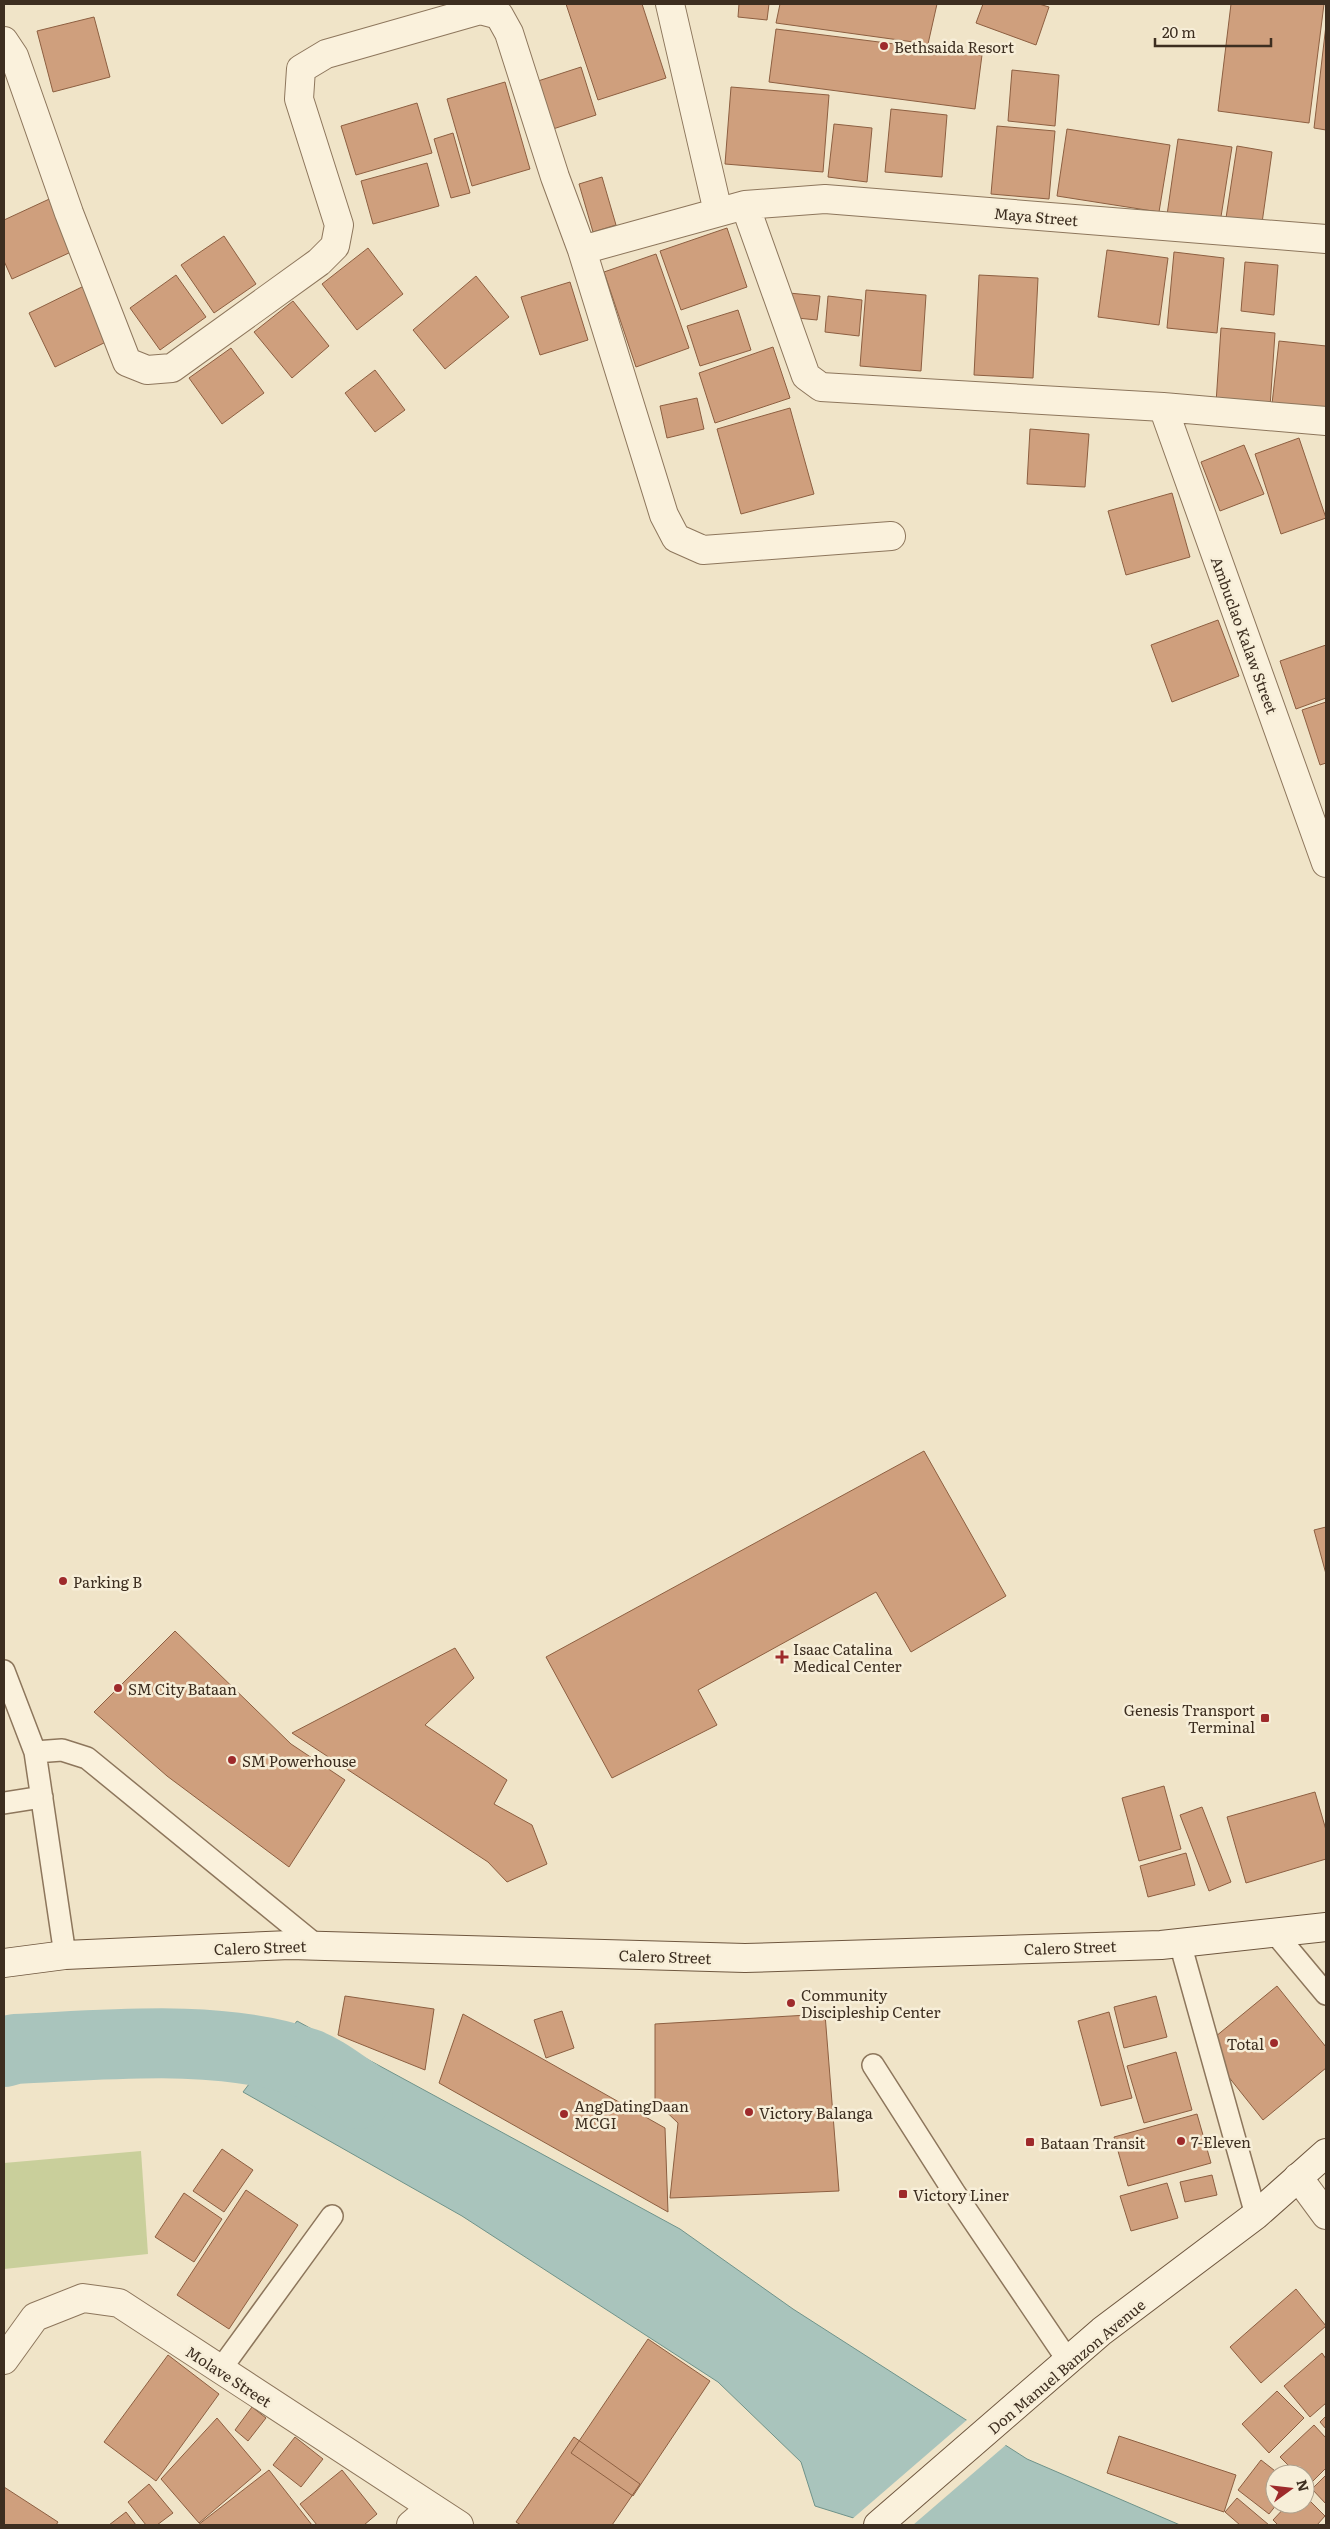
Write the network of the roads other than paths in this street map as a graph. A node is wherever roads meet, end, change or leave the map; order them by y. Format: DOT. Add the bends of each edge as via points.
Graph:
graph roads {
  1 [pos="670,4"];
  2 [pos="4,41"];
  3 [pos="745,205"];
  4 [pos="718,212"];
  5 [pos="1326,239"];
  6 [pos="582,250"];
  7 [pos="1163,408"];
  8 [pos="1326,421"];
  9 [pos="891,536"];
  10 [pos="1326,863"];
  11 [pos="4,1671"];
  12 [pos="36,1752"];
  13 [pos="42,1797"];
  14 [pos="4,1803"];
  15 [pos="1326,1927"];
  16 [pos="1275,1933"];
  17 [pos="1180,1943"];
  18 [pos="317,1946"];
  19 [pos="65,1955"];
  20 [pos="4,1964"];
  21 [pos="1326,1994"];
  22 [pos="873,2065"];
  23 [pos="1326,2153"];
  24 [pos="1298,2178"];
  25 [pos="1256,2215"];
  26 [pos="1326,2215"];
  27 [pos="332,2216"];
  28 [pos="4,2360"];
  29 [pos="1069,2362"];
  30 [pos="220,2370"];
  31 [pos="421,2517"];
  32 [pos="458,2525"];
  33 [pos="878,2525"];
  1 -- 4 [label="street"];
  2 -- 6 [label="street" via="14,56 127,362 147,370 172,368 319,262 335,246 339,225 299,99 301,69 326,54 480,10 499,15 509,33"];
  3 -- 4 [label="street, Maya Street"];
  3 -- 5 [label="street, Maya Street" via="825,200"];
  3 -- 7 [label="street" via="806,376 821,387"];
  4 -- 6 [label="street, Maya Street"];
  6 -- 9 [label="street" via="664,515 676,538 703,550"];
  7 -- 8 [label="street"];
  7 -- 10 [label="street, Ambuclao Kalaw Street"];
  11 -- 12 [label="lane"];
  12 -- 13 [label="lane"];
  12 -- 18 [label="lane" via="62,1750 87,1758"];
  13 -- 14 [label="lane"];
  13 -- 19 [label="lane"];
  15 -- 16 [label="street, Calero Street"];
  16 -- 17 [label="street, Calero Street"];
  16 -- 21 [label="lane"];
  17 -- 18 [label="street, Calero Street" via="745,1958"];
  17 -- 25 [label="lane"];
  18 -- 19 [label="street, Calero Street"];
  19 -- 20 [label="street, Calero Street"];
  22 -- 29 [label="lane"];
  23 -- 24 [label="street, Don Manuel Banzon Avenue"];
  24 -- 25 [label="street, Don Manuel Banzon Avenue"];
  24 -- 26 [label="street"];
  25 -- 29 [label="street, Don Manuel Banzon Avenue" via="1102,2331"];
  27 -- 30 [label="lane"];
  28 -- 30 [label="street, Molave Street" via="35,2317 84,2298 119,2303"];
  29 -- 33 [label="street, Don Manuel Banzon Avenue"];
  30 -- 31 [label="street, Molave Street"];
  31 -- 32 [label="street, Molave Street"];
}
